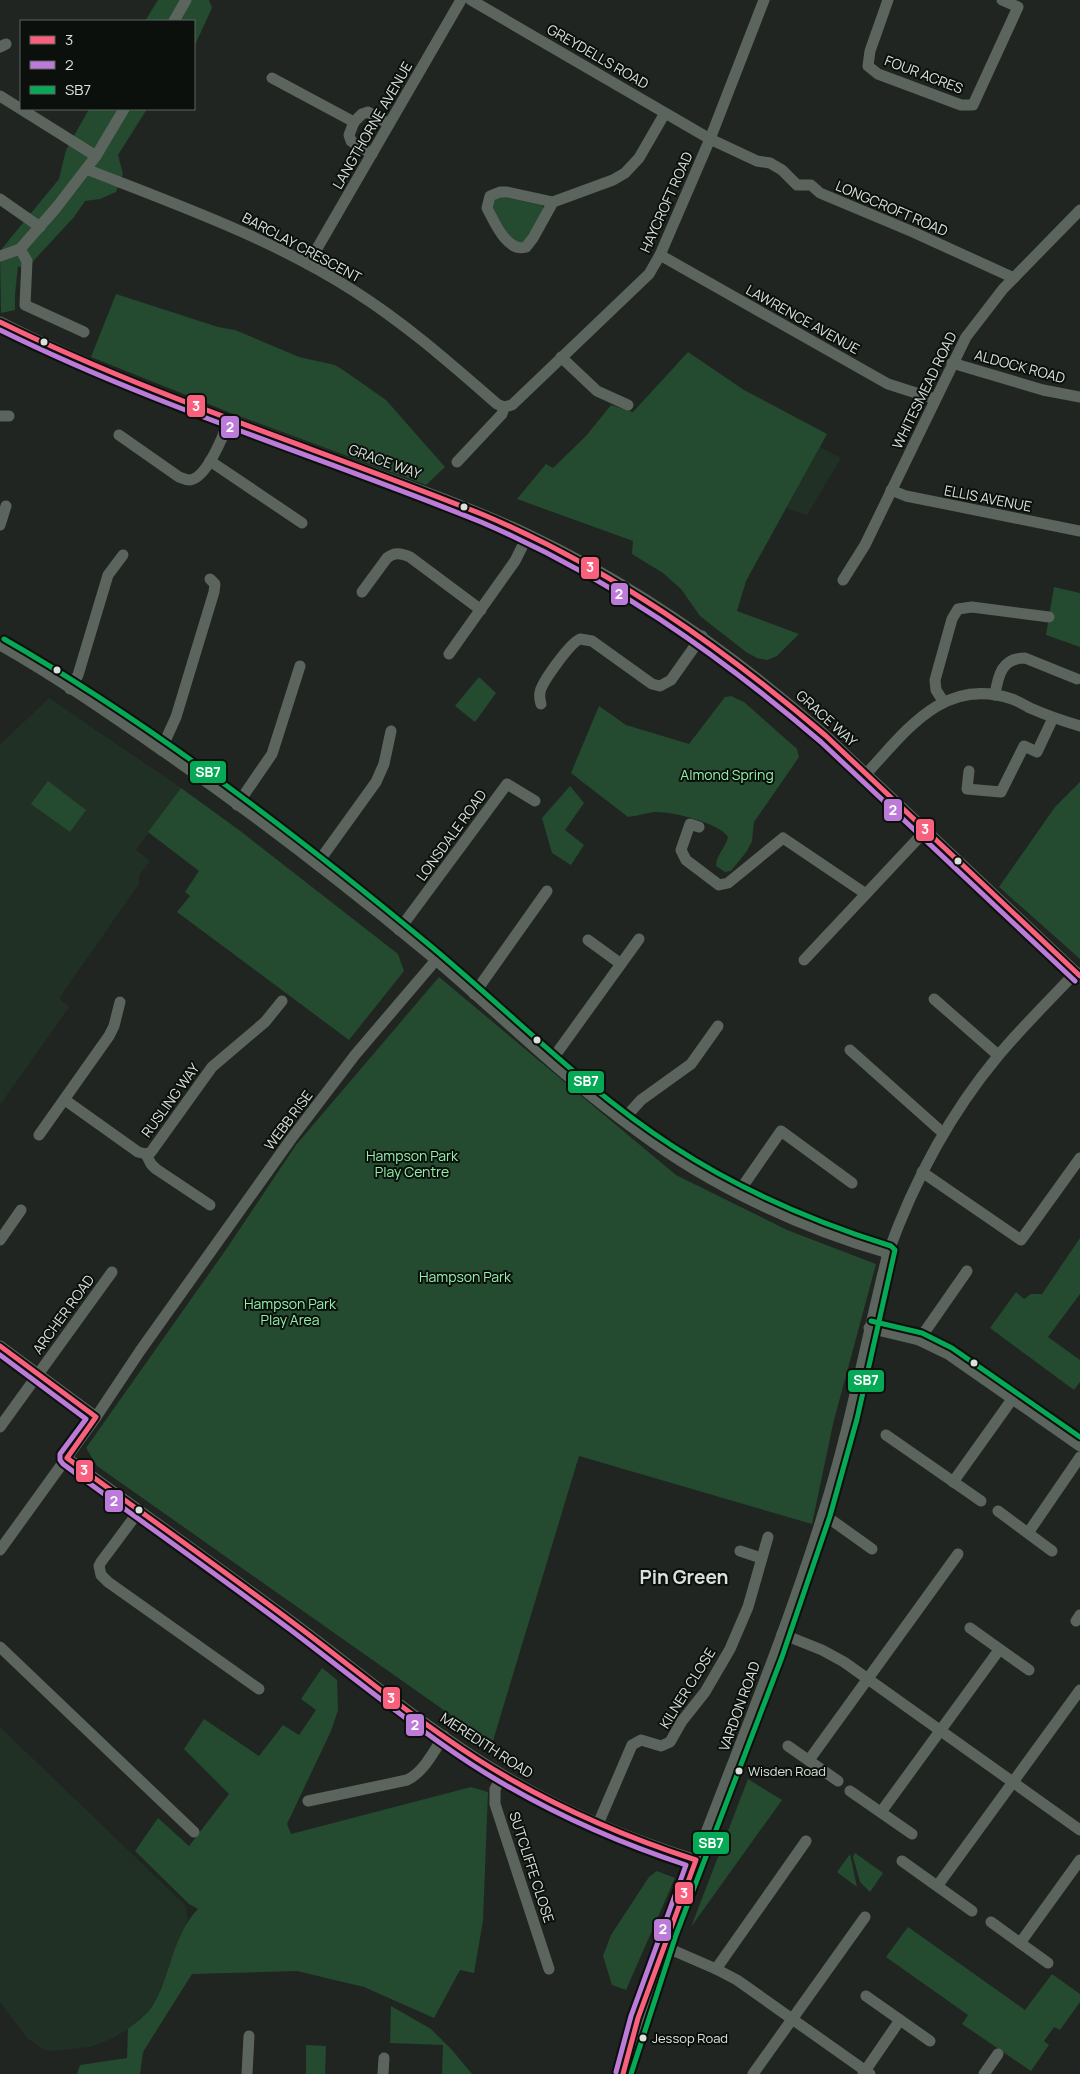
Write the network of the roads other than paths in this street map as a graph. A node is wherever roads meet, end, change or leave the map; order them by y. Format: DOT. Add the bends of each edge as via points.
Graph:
graph roads {
  1 [pos="186,0"];
  2 [pos="461,0"];
  3 [pos="472,0"];
  4 [pos="764,0"];
  5 [pos="888,0"];
  6 [pos="1002,0"];
  7 [pos="1020,4"];
  8 [pos="175,20"];
  9 [pos="272,78"];
  10 [pos="0,96"];
  11 [pos="20,108"];
  12 [pos="22,110"];
  13 [pos="123,110"];
  14 [pos="665,113"];
  15 [pos="354,122"];
  16 [pos="390,124"];
  17 [pos="710,139"];
  18 [pos="372,154"];
  19 [pos="96,156"];
  20 [pos="86,169"];
  21 [pos="0,199"];
  22 [pos="553,202"];
  23 [pos="1079,213"];
  24 [pos="40,227"];
  25 [pos="20,249"];
  26 [pos="660,255"];
  27 [pos="0,256"];
  28 [pos="308,264"];
  29 [pos="1014,278"];
  30 [pos="0,322"];
  31 [pos="84,332"];
  32 [pos="561,357"];
  33 [pos="952,363"];
  34 [pos="1080,397"];
  35 [pos="935,399"];
  36 [pos="628,405"];
  37 [pos="504,407"];
  38 [pos="229,420"];
  39 [pos="119,435"];
  40 [pos="210,461"];
  41 [pos="457,462"];
  42 [pos="891,490"];
  43 [pos="6,506"];
  44 [pos="302,523"];
  45 [pos="0,525"];
  46 [pos="1080,531"];
  47 [pos="528,535"];
  48 [pos="123,555"];
  49 [pos="210,579"];
  50 [pos="843,580"];
  51 [pos="362,592"];
  52 [pos="481,610"];
  53 [pos="1049,617"];
  54 [pos="702,636"];
  55 [pos="0,645"];
  56 [pos="449,654"];
  57 [pos="300,666"];
  58 [pos="1077,679"];
  59 [pos="70,689"];
  60 [pos="995,695"];
  61 [pos="943,701"];
  62 [pos="542,704"];
  63 [pos="1053,718"];
  64 [pos="1080,726"];
  65 [pos="392,731"];
  66 [pos="161,750"];
  67 [pos="969,771"];
  68 [pos="866,774"];
  69 [pos="535,802"];
  70 [pos="237,805"];
  71 [pos="690,824"];
  72 [pos="926,830"];
  73 [pos="317,864"];
  74 [pos="547,891"];
  75 [pos="866,894"];
  76 [pos="399,930"];
  77 [pos="639,939"];
  78 [pos="588,940"];
  79 [pos="436,960"];
  80 [pos="804,960"];
  81 [pos="621,964"];
  82 [pos="1078,974"];
  83 [pos="474,994"];
  84 [pos="934,999"];
  85 [pos="282,1001"];
  86 [pos="120,1002"];
  87 [pos="718,1026"];
  88 [pos="850,1050"];
  89 [pos="998,1056"];
  90 [pos="551,1061"];
  91 [pos="64,1100"];
  92 [pos="622,1120"];
  93 [pos="943,1133"];
  94 [pos="39,1135"];
  95 [pos="146,1154"];
  96 [pos="1080,1158"];
  97 [pos="922,1172"];
  98 [pos="852,1182"];
  99 [pos="738,1193"];
  100 [pos="210,1205"];
  101 [pos="21,1210"];
  102 [pos="0,1240"];
  103 [pos="888,1253"];
  104 [pos="967,1271"];
  105 [pos="112,1272"];
  106 [pos="869,1328"];
  107 [pos="919,1340"];
  108 [pos="0,1346"];
  109 [pos="38,1374"];
  110 [pos="1013,1398"];
  111 [pos="96,1417"];
  112 [pos="0,1427"];
  113 [pos="886,1435"];
  114 [pos="1080,1446"];
  115 [pos="1080,1457"];
  116 [pos="67,1458"];
  117 [pos="953,1482"];
  118 [pos="981,1501"];
  119 [pos="139,1511"];
  120 [pos="998,1511"];
  121 [pos="823,1514"];
  122 [pos="1028,1533"];
  123 [pos="768,1537"];
  124 [pos="872,1549"];
  125 [pos="0,1550"];
  126 [pos="740,1550"];
  127 [pos="1052,1551"];
  128 [pos="958,1554"];
  129 [pos="761,1558"];
  130 [pos="970,1628"];
  131 [pos="782,1634"];
  132 [pos="0,1647"];
  133 [pos="999,1650"];
  134 [pos="1029,1670"];
  135 [pos="868,1678"];
  136 [pos="260,1689"];
  137 [pos="1080,1690"];
  138 [pos="1076,1704"];
  139 [pos="940,1731"];
  140 [pos="444,1736"];
  141 [pos="788,1746"];
  142 [pos="809,1760"];
  143 [pos="502,1775"];
  144 [pos="838,1781"];
  145 [pos="1013,1783"];
  146 [pos="850,1790"];
  147 [pos="308,1801"];
  148 [pos="881,1812"];
  149 [pos="598,1824"];
  150 [pos="1080,1830"];
  151 [pos="194,1832"];
  152 [pos="912,1834"];
  153 [pos="806,1841"];
  154 [pos="696,1860"];
  155 [pos="1080,1860"];
  156 [pos="902,1861"];
  157 [pos="773,1866"];
  158 [pos="783,1873"];
  159 [pos="938,1885"];
  160 [pos="972,1911"];
  161 [pos="865,1917"];
  162 [pos="991,1922"];
  163 [pos="1020,1943"];
  164 [pos="663,1946"];
  165 [pos="1048,1963"];
  166 [pos="549,1969"];
  167 [pos="716,1969"];
  168 [pos="866,1996"];
  169 [pos="793,2019"];
  170 [pos="900,2020"];
  171 [pos="249,2036"];
  172 [pos="930,2041"];
  173 [pos="998,2054"];
  174 [pos="384,2058"];
  175 [pos="866,2073"];
  176 [pos="247,2074"];
  177 [pos="383,2074"];
  178 [pos="623,2074"];
  179 [pos="753,2074"];
  180 [pos="984,2074"];
  1 -- 8 [label="street"];
  2 -- 16 [label="street, LANGTHORNE AVENUE"];
  3 -- 14 [label="street, GREYDELLS ROAD"];
  4 -- 17 [label="street, HAYCROFT ROAD"];
  5 -- 7 [label="street, FOUR ACRES" via="868,66 878,74 961,105 973,105"];
  6 -- 7 [label="street, FOUR ACRES"];
  9 -- 15 [label="street"];
  10 -- 11 [label="street"];
  12 -- 19 [label="street"];
  13 -- 19 [label="street"];
  14 -- 17 [label="street, GREYDELLS ROAD"];
  14 -- 22 [label="street" via="639,158 625,173"];
  15 -- 16 [label="street" via="368,112"];
  15 -- 18 [label="street" via="349,134 351,141"];
  16 -- 18 [label="street, LANGTHORNE AVENUE"];
  17 -- 26 [label="street, HAYCROFT ROAD"];
  17 -- 29 [label="street, LONGCROFT ROAD" via="756,161 770,163 796,185 812,185 820,193"];
  18 -- 28 [label="street, LANGTHORNE AVENUE"];
  19 -- 20 [label="street"];
  20 -- 24 [label="street"];
  20 -- 28 [label="street, BARCLAY CRESCENT" via="236,228"];
  21 -- 24 [label="street"];
  22 -- 22 [label="street" via="534,238 522,248 510,244 487,208 490,196 500,192"];
  23 -- 29 [label="street, WHITESMEAD ROAD"];
  24 -- 25 [label="street"];
  25 -- 27 [label="street"];
  25 -- 31 [label="street" via="27,261 25,305"];
  26 -- 32 [label="street, HAYCROFT ROAD" via="638,286"];
  26 -- 35 [label="street, LAWRENCE AVENUE" via="888,384"];
  28 -- 37 [label="street, BARCLAY CRESCENT" via="404,325"];
  29 -- 33 [label="street, WHITESMEAD ROAD" via="972,328"];
  30 -- 38 [label="street, GRACE WAY" via="120,378"];
  32 -- 36 [label="street" via="597,391"];
  32 -- 37 [label="street, HAYCROFT ROAD" via="512,405"];
  33 -- 34 [label="street, ALDOCK ROAD" via="1043,390"];
  33 -- 35 [label="street, WHITESMEAD ROAD"];
  35 -- 42 [label="street, WHITESMEAD ROAD"];
  37 -- 41 [label="street, HAYCROFT ROAD" via="502,414"];
  38 -- 40 [label="street"];
  38 -- 47 [label="street, GRACE WAY" via="444,499"];
  39 -- 40 [label="street" via="182,478 190,480 197,477"];
  40 -- 44 [label="street"];
  42 -- 46 [label="street, ELLIS AVENUE" via="906,496"];
  42 -- 50 [label="street, WHITESMEAD ROAD" via="865,545"];
  43 -- 45 [label="street"];
  47 -- 52 [label="street" via="515,561"];
  47 -- 54 [label="street, GRACE WAY" via="620,583"];
  48 -- 59 [label="street" via="108,575 78,675"];
  49 -- 66 [label="street" via="215,584 214,592 176,717"];
  51 -- 52 [label="street" via="387,558 402,554"];
  52 -- 56 [label="street"];
  53 -- 61 [label="street" via="972,607 958,609 952,619 935,680 936,690"];
  54 -- 62 [label="street" via="671,680 660,686 652,684 592,641 580,639 572,644 542,687 539,695"];
  54 -- 68 [label="street, GRACE WAY" via="785,700"];
  55 -- 59 [label="street"];
  57 -- 70 [label="street" via="272,754"];
  58 -- 60 [label="street" via="1021,658 1003,666"];
  59 -- 66 [label="street"];
  60 -- 61 [label="street" via="972,694"];
  60 -- 63 [label="street" via="1013,699"];
  61 -- 68 [label="street" via="922,716"];
  63 -- 64 [label="street"];
  63 -- 67 [label="street" via="1036,752 1024,746 1002,792 967,789"];
  65 -- 73 [label="street" via="376,782"];
  66 -- 70 [label="street"];
  68 -- 72 [label="street, GRACE WAY"];
  69 -- 76 [label="street, LONSDALE ROAD" via="508,784"];
  70 -- 73 [label="street"];
  71 -- 75 [label="street" via="682,850 686,860 719,886 728,883 783,838"];
  72 -- 75 [label="street"];
  72 -- 82 [label="street, GRACE WAY"];
  73 -- 76 [label="street"];
  74 -- 83 [label="street"];
  75 -- 80 [label="street"];
  76 -- 79 [label="street"];
  77 -- 81 [label="street"];
  78 -- 81 [label="street"];
  79 -- 83 [label="street"];
  79 -- 111 [label="street, WEBB RISE" via="355,1056 292,1139"];
  81 -- 90 [label="street"];
  82 -- 89 [label="street, VARDON ROAD"];
  83 -- 90 [label="street"];
  84 -- 89 [label="street"];
  85 -- 95 [label="street, RUSLING WAY" via="265,1022 212,1067 154,1149"];
  86 -- 91 [label="street" via="112,1032"];
  87 -- 92 [label="street" via="691,1064 641,1100"];
  88 -- 93 [label="street"];
  89 -- 93 [label="street, VARDON ROAD"];
  90 -- 92 [label="street"];
  91 -- 94 [label="street"];
  91 -- 95 [label="street, RUSLING WAY" via="138,1152"];
  92 -- 99 [label="street" via="682,1162"];
  93 -- 97 [label="street, VARDON ROAD"];
  95 -- 100 [label="street, RUSLING WAY" via="156,1169"];
  96 -- 97 [label="street" via="1021,1240"];
  97 -- 103 [label="street, VARDON ROAD"];
  98 -- 99 [label="street" via="780,1131"];
  99 -- 103 [label="street" via="797,1221"];
  101 -- 102 [label="street"];
  103 -- 106 [label="street, VARDON ROAD"];
  104 -- 107 [label="street"];
  105 -- 109 [label="street, ARCHER ROAD"];
  106 -- 107 [label="street"];
  106 -- 121 [label="street, VARDON ROAD"];
  107 -- 110 [label="street" via="948,1354"];
  108 -- 109 [label="street, ARCHER ROAD"];
  109 -- 111 [label="street, ARCHER ROAD"];
  109 -- 112 [label="street, ARCHER ROAD"];
  110 -- 114 [label="street"];
  110 -- 117 [label="street"];
  111 -- 116 [label="street, WEBB RISE"];
  113 -- 117 [label="street"];
  115 -- 122 [label="street"];
  116 -- 119 [label="street, MEREDITH ROAD"];
  116 -- 125 [label="street, WEBB RISE"];
  117 -- 118 [label="street"];
  119 -- 136 [label="street" via="101,1562 101,1575"];
  119 -- 140 [label="street, MEREDITH ROAD"];
  120 -- 122 [label="street"];
  121 -- 124 [label="street"];
  121 -- 131 [label="street, VARDON ROAD"];
  122 -- 127 [label="street"];
  123 -- 129 [label="street, KILNER CLOSE"];
  126 -- 129 [label="street"];
  128 -- 135 [label="street"];
  129 -- 149 [label="street, KILNER CLOSE" via="748,1607 730,1649 705,1692 670,1742 661,1746 642,1740 632,1745"];
  130 -- 133 [label="street"];
  131 -- 135 [label="street" via="822,1650"];
  131 -- 154 [label="street, VARDON ROAD"];
  132 -- 151 [label="street"];
  133 -- 134 [label="street"];
  133 -- 139 [label="street"];
  135 -- 139 [label="street"];
  135 -- 142 [label="street"];
  137 -- 138 [label="street"];
  138 -- 145 [label="street"];
  139 -- 145 [label="street"];
  139 -- 148 [label="street"];
  140 -- 143 [label="street, MEREDITH ROAD"];
  140 -- 147 [label="street" via="414,1777"];
  141 -- 142 [label="street"];
  142 -- 144 [label="street"];
  143 -- 149 [label="street, MEREDITH ROAD"];
  143 -- 166 [label="street, SUTCLIFFE CLOSE" via="495,1789 495,1804"];
  145 -- 150 [label="street"];
  145 -- 159 [label="street"];
  146 -- 148 [label="street"];
  148 -- 152 [label="street"];
  149 -- 154 [label="street, MEREDITH ROAD"];
  153 -- 158 [label="street"];
  154 -- 164 [label="street, VARDON ROAD"];
  155 -- 163 [label="street"];
  156 -- 159 [label="street"];
  157 -- 158 [label="street"];
  158 -- 167 [label="street"];
  159 -- 160 [label="street"];
  161 -- 169 [label="street"];
  162 -- 163 [label="street"];
  163 -- 165 [label="street"];
  164 -- 167 [label="street"];
  164 -- 178 [label="street, VARDON ROAD"];
  167 -- 169 [label="street"];
  168 -- 170 [label="street"];
  169 -- 175 [label="street"];
  169 -- 179 [label="street"];
  170 -- 172 [label="street"];
  170 -- 175 [label="street"];
  171 -- 176 [label="street"];
  173 -- 180 [label="street"];
  174 -- 177 [label="street"];
}
